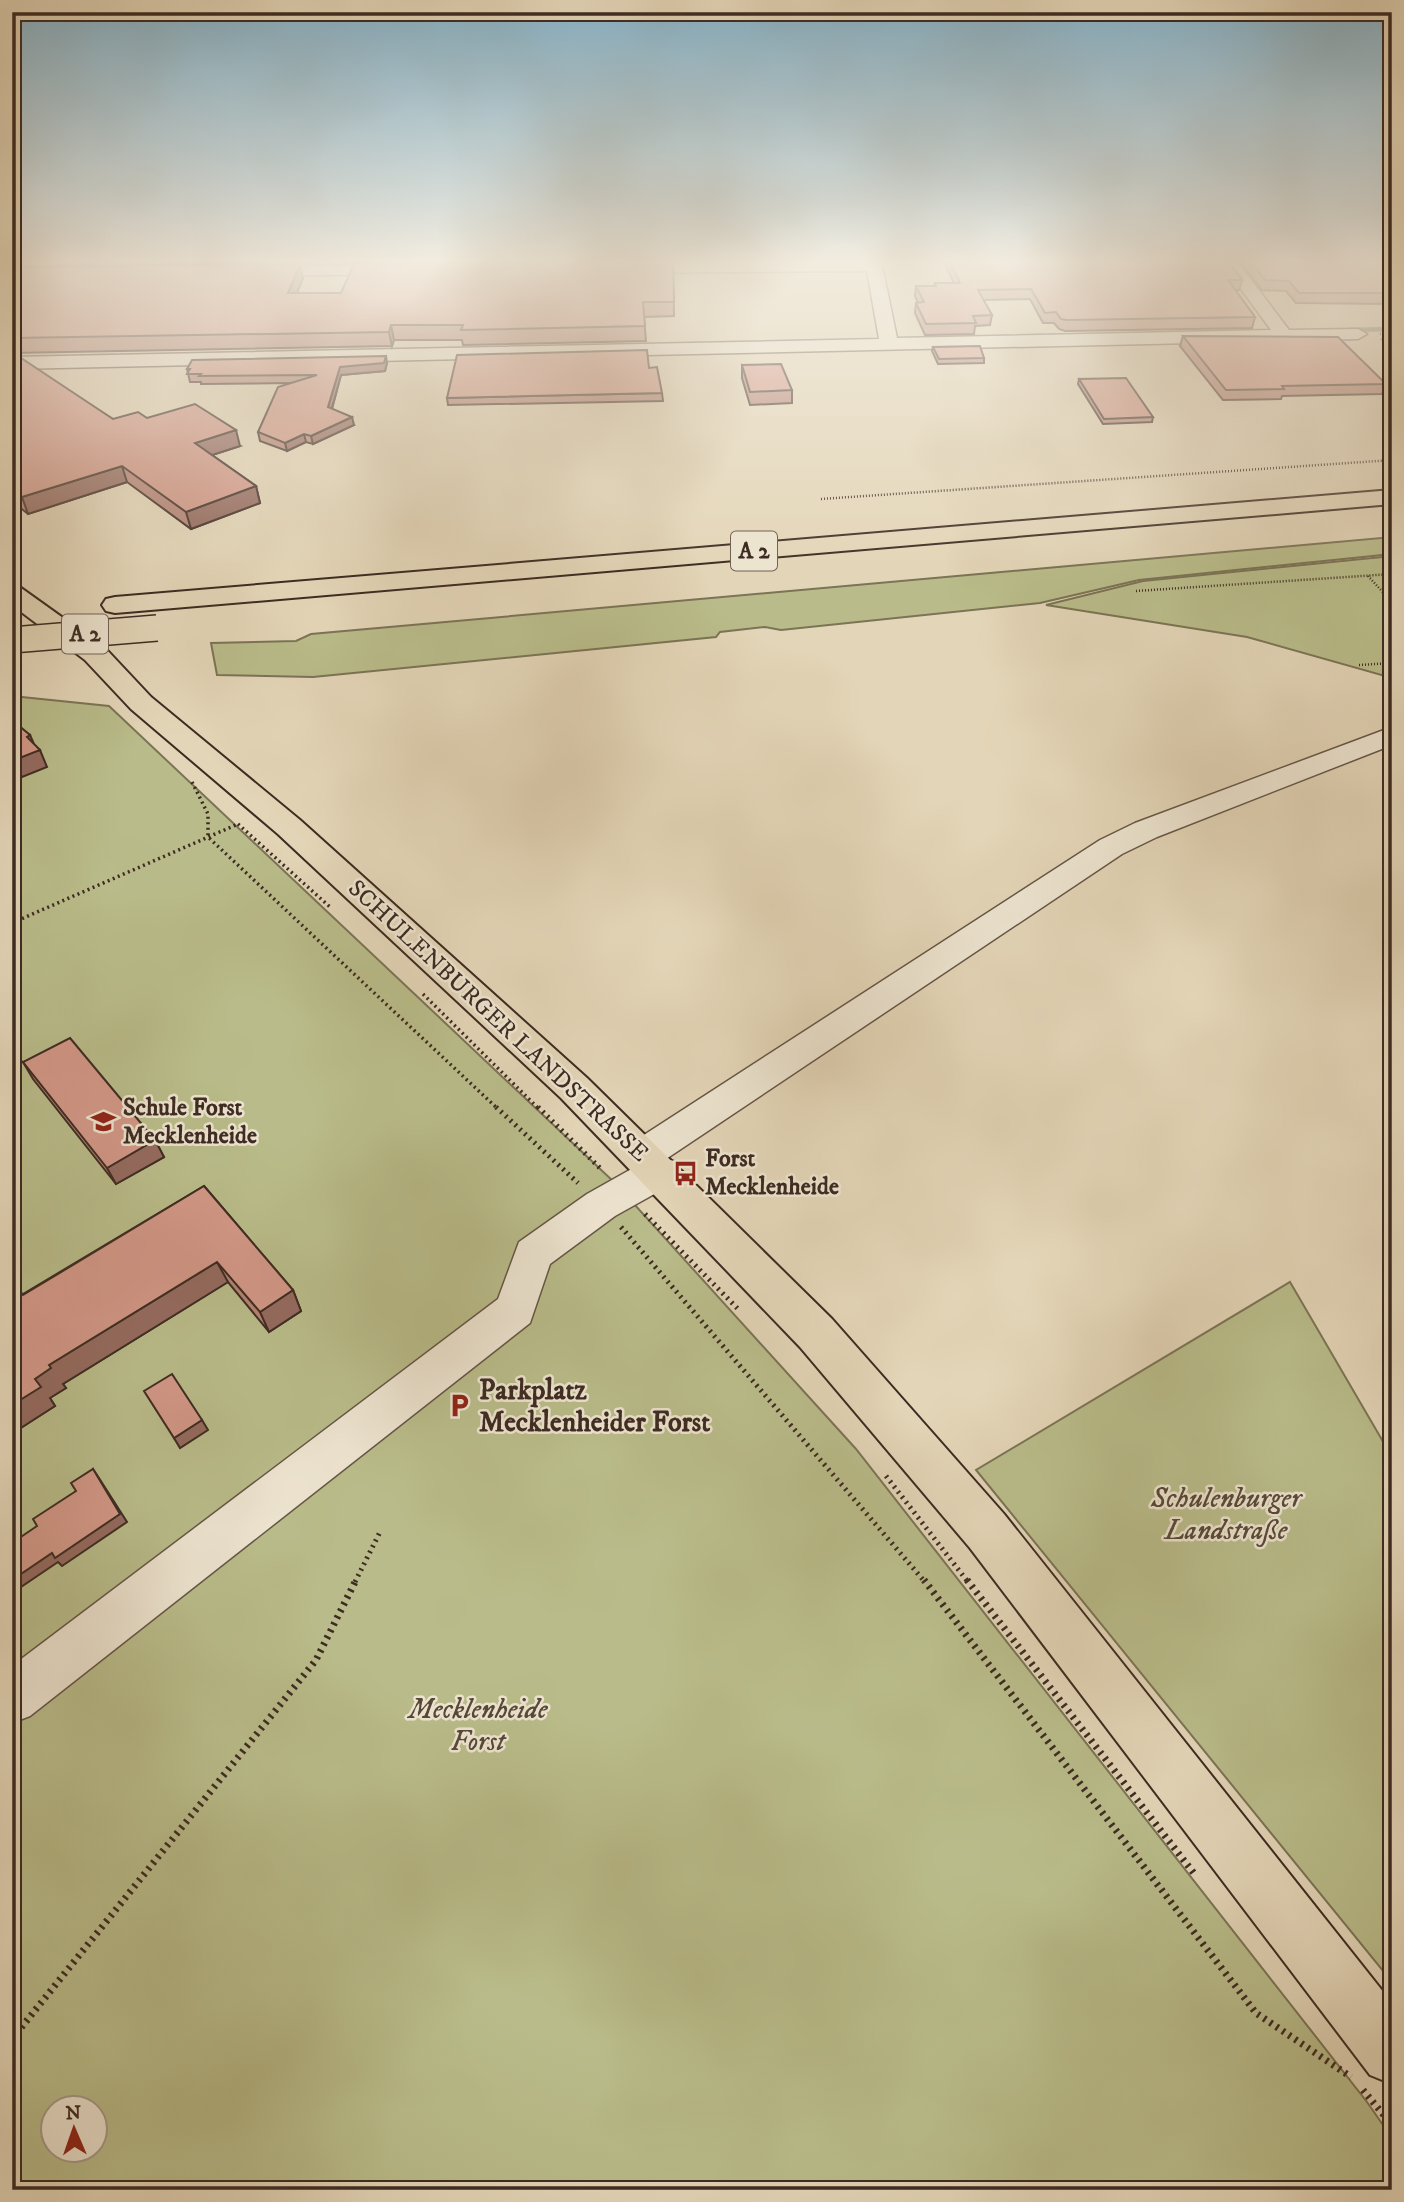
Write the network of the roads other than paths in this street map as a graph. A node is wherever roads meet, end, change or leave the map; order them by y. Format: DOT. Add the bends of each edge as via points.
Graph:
graph roads {
  1 [pos="1392,497"];
  2 [pos="1392,520"];
  3 [pos="695,580"];
  4 [pos="12,593"];
  5 [pos="27,615"];
  6 [pos="185,625"];
  7 [pos="12,640"];
  8 [pos="1392,735"];
  9 [pos="632,1181"];
  10 [pos="12,1698"];
  11 [pos="1373,2066"];
  1 -- 5 [label="main road, A 2"];
  2 -- 3 [label="main road, A 2"];
  4 -- 5 [label="main road, SCHULENBURGER LANDSTRASSE"];
  5 -- 9 [label="main road, SCHULENBURGER LANDSTRASSE" via="95,654 141,703 289,827 574,1088"];
  6 -- 7 [label="main road, A 2, bridge"];
  8 -- 9 [label="street" via="1111,847"];
  9 -- 10 [label="street" via="533,1254 515,1310"];
  9 -- 11 [label="main road, SCHULENBURGER LANDSTRASSE" via="816,1333 986,1531"];
}
